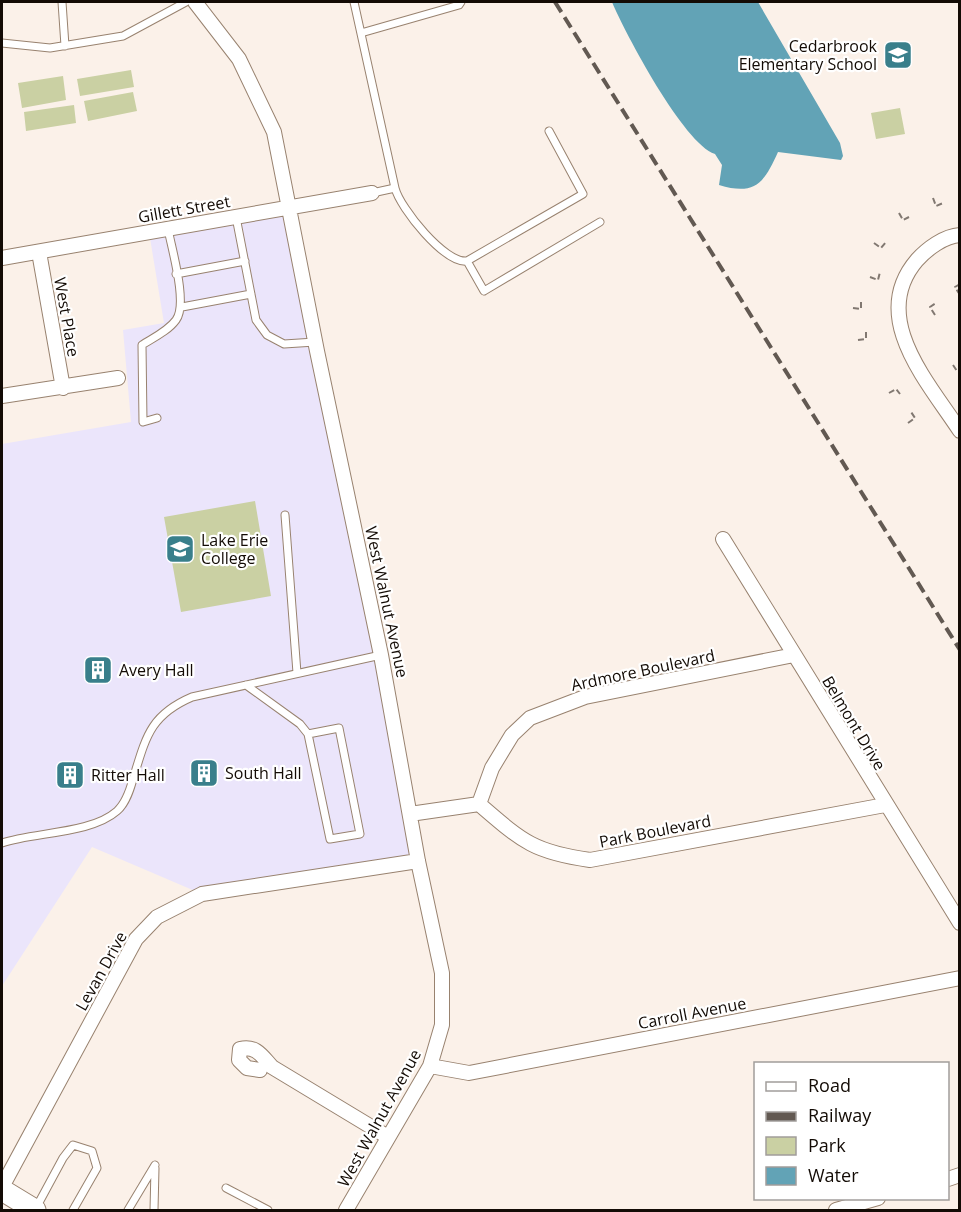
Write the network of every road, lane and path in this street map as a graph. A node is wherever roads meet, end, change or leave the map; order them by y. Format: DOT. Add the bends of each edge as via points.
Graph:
graph roads {
  1 [pos="62,2"];
  2 [pos="186,2"];
  3 [pos="195,2"];
  4 [pos="354,2"];
  5 [pos="461,2"];
  6 [pos="361,33"];
  7 [pos="2,43"];
  8 [pos="65,46"];
  9 [pos="549,131"];
  10 [pos="395,188"];
  11 [pos="372,193"];
  12 [pos="933,198"];
  13 [pos="943,203"];
  14 [pos="289,208"];
  15 [pos="899,213"];
  16 [pos="236,217"];
  17 [pos="909,217"];
  18 [pos="600,222"];
  19 [pos="168,229"];
  20 [pos="960,235"];
  21 [pos="886,242"];
  22 [pos="874,243"];
  23 [pos="39,252"];
  24 [pos="2,258"];
  25 [pos="245,261"];
  26 [pos="467,261"];
  27 [pos="880,272"];
  28 [pos="176,274"];
  29 [pos="870,277"];
  30 [pos="960,284"];
  31 [pos="251,294"];
  32 [pos="960,295"];
  33 [pos="861,302"];
  34 [pos="936,303"];
  35 [pos="182,307"];
  36 [pos="853,309"];
  37 [pos="935,315"];
  38 [pos="866,332"];
  39 [pos="858,340"];
  40 [pos="315,342"];
  41 [pos="953,365"];
  42 [pos="960,369"];
  43 [pos="118,378"];
  44 [pos="63,388"];
  45 [pos="889,393"];
  46 [pos="900,394"];
  47 [pos="2,396"];
  48 [pos="911,412"];
  49 [pos="157,418"];
  50 [pos="908,423"];
  51 [pos="960,431"];
  52 [pos="285,515"];
  53 [pos="723,539"];
  54 [pos="381,654"];
  55 [pos="794,655"];
  56 [pos="297,673"];
  57 [pos="246,685"];
  58 [pos="309,734"];
  59 [pos="479,804"];
  60 [pos="885,805"];
  61 [pos="410,814"];
  62 [pos="2,843"];
  63 [pos="418,861"];
  64 [pos="960,923"];
  65 [pos="960,978"];
  66 [pos="430,1066"];
  67 [pos="260,1070"];
  68 [pos="388,1137"];
  69 [pos="2,1188"];
  70 [pos="226,1188"];
  71 [pos="871,1200"];
  72 [pos="35,1210"];
  73 [pos="73,1210"];
  74 [pos="128,1210"];
  75 [pos="154,1210"];
  76 [pos="268,1210"];
  77 [pos="346,1210"];
  78 [pos="836,1210"];
  1 -- 8 [label="lane"];
  2 -- 8 [label="lane" via="123,36"];
  3 -- 14 [label="street, West Walnut Avenue" via="239,59 257,94 274,132"];
  4 -- 6 [label="lane"];
  5 -- 6 [label="lane"];
  6 -- 10 [label="lane"];
  7 -- 8 [label="lane"];
  9 -- 26 [label="lane" via="583,194"];
  10 -- 11 [label="lane"];
  10 -- 26 [label="lane" via="398,200 446,255 459,262"];
  11 -- 14 [label="street, Gillett Street"];
  12 -- 13 [label="path" via="936,206"];
  14 -- 16 [label="street, Gillett Street"];
  14 -- 40 [label="street, West Walnut Avenue"];
  15 -- 17 [label="path" via="903,220"];
  16 -- 19 [label="street, Gillett Street"];
  16 -- 25 [label="lane"];
  18 -- 26 [label="lane" via="484,291"];
  19 -- 23 [label="street, Gillett Street"];
  19 -- 28 [label="lane"];
  20 -- 51 [label="street" via="937,244 914,264 900,287 898,308 908,350"];
  21 -- 22 [label="path" via="881,248"];
  23 -- 24 [label="street, Gillett Street"];
  23 -- 44 [label="street, West Place"];
  25 -- 28 [label="lane"];
  25 -- 31 [label="lane"];
  27 -- 29 [label="path" via="878,280"];
  28 -- 35 [label="lane"];
  30 -- 32 [label="path" via="955,287"];
  31 -- 35 [label="lane"];
  31 -- 40 [label="lane" via="256,320 267,334 284,344"];
  33 -- 36 [label="path" via="861,309"];
  34 -- 37 [label="path" via="930,307"];
  35 -- 49 [label="lane" via="177,320 142,345 143,422"];
  38 -- 39 [label="path" via="867,339"];
  40 -- 54 [label="street, West Walnut Avenue"];
  41 -- 42 [label="path" via="957,371"];
  43 -- 44 [label="street"];
  44 -- 47 [label="street"];
  45 -- 46 [label="path" via="896,388"];
  48 -- 50 [label="path" via="915,418"];
  52 -- 56 [label="lane"];
  53 -- 55 [label="street, Belmont Drive"];
  54 -- 56 [label="lane"];
  54 -- 61 [label="street, West Walnut Avenue"];
  55 -- 59 [label="street, Ardmore Boulevard" via="585,697 530,718 512,735 492,768"];
  55 -- 60 [label="street, Belmont Drive"];
  56 -- 57 [label="lane"];
  57 -- 58 [label="lane"];
  57 -- 62 [label="lane" via="170,706 153,726 128,795 117,811 95,824"];
  58 -- 58 [label="lane" via="330,839 360,834 339,728"];
  59 -- 60 [label="street, Park Boulevard" via="523,842 555,855 590,860"];
  59 -- 61 [label="street"];
  60 -- 64 [label="street, Belmont Drive"];
  61 -- 63 [label="street, West Walnut Avenue"];
  63 -- 66 [label="street, West Walnut Avenue" via="442,974 442,1025"];
  63 -- 69 [label="street, Levan Drive" via="202,894 157,917 135,939"];
  65 -- 66 [label="street, Carroll Avenue" via="469,1073"];
  66 -- 68 [label="street, West Walnut Avenue"];
  67 -- 68 [label="street" via="247,1068 239,1060 240,1050 248,1047 258,1051 272,1067"];
  68 -- 77 [label="street, West Walnut Avenue"];
  69 -- 72 [label="main road"];
  70 -- 76 [label="lane"];
  71 -- 78 [label="street"];
  72 -- 73 [label="lane" via="73,1145 92,1150 97,1168"];
  74 -- 75 [label="lane" via="155,1165"];
}
